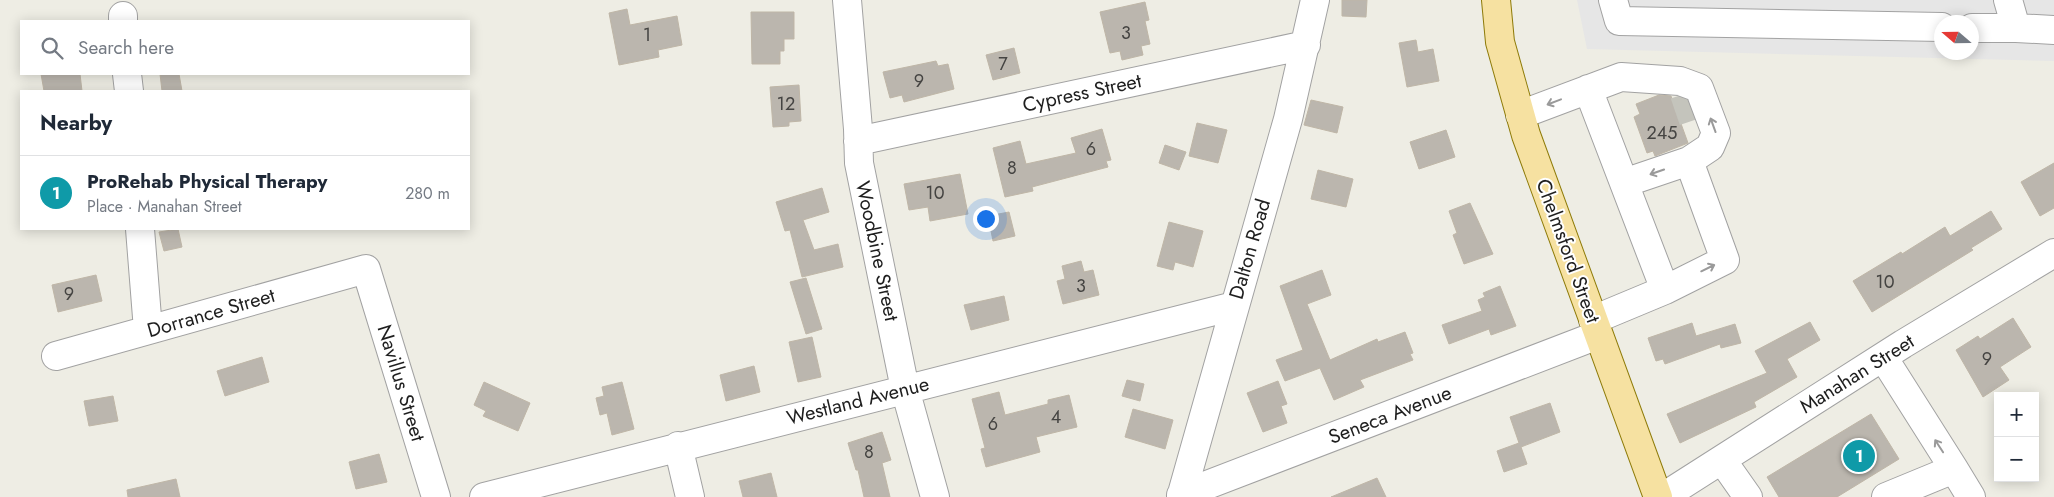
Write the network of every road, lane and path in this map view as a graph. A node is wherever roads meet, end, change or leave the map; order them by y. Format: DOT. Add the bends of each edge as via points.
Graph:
graph roads {
  1 [pos="847,0"];
  2 [pos="1315,0"];
  3 [pos="1496,0"];
  4 [pos="1613,0"];
  5 [pos="2008,0"];
  6 [pos="1934,27"];
  7 [pos="1979,28"];
  8 [pos="2016,28"];
  9 [pos="2054,30"];
  10 [pos="1306,45"];
  11 [pos="127,75"];
  12 [pos="1588,89"];
  13 [pos="129,90"];
  14 [pos="1520,115"];
  15 [pos="858,141"];
  16 [pos="1696,148"];
  17 [pos="1624,183"];
  18 [pos="140,230"];
  19 [pos="2054,253"];
  20 [pos="366,270"];
  21 [pos="1665,290"];
  22 [pos="1234,306"];
  23 [pos="1596,327"];
  24 [pos="148,330"];
  25 [pos="56,356"];
  26 [pos="1883,357"];
  27 [pos="905,389"];
  28 [pos="678,446"];
  29 [pos="1722,460"];
  30 [pos="1954,470"];
  31 [pos="1181,496"];
  32 [pos="436,497"];
  33 [pos="484,497"];
  34 [pos="690,497"];
  35 [pos="935,497"];
  36 [pos="1658,497"];
  37 [pos="1663,497"];
  38 [pos="1748,497"];
  39 [pos="1886,497"];
  40 [pos="1971,497"];
  1 -- 15 [label="street, Woodbine Street"];
  2 -- 10 [label="street, Dalton Road"];
  3 -- 14 [label="main road, Chelmsford Street" via="1500,42"];
  4 -- 6 [label="street" via="1619,21"];
  5 -- 8 [label="street"];
  7 -- 8 [label="street"];
  8 -- 9 [label="street"];
  10 -- 15 [label="street, Cypress Street"];
  10 -- 22 [label="street, Dalton Road"];
  11 -- 13 [label="street"];
  12 -- 14 [label="street, one-way"];
  16 -- 12 [label="street, one-way" via="1710,147 1716,133 1699,88 1620,77"];
  12 -- 17 [label="street"];
  14 -- 23 [label="main road, Chelmsford Street"];
  15 -- 27 [label="street, Woodbine Street" via="858,163"];
  16 -- 17 [label="street, one-way"];
  21 -- 16 [label="street, Seneca Avenue, one-way" via="1725,260"];
  17 -- 21 [label="street"];
  18 -- 24 [label="street"];
  19 -- 26 [label="street, Manahan Street"];
  20 -- 24 [label="street, Dorrance Street"];
  20 -- 32 [label="street, Navillus Street"];
  21 -- 23 [label="street, Seneca Avenue"];
  22 -- 27 [label="street, Westland Avenue"];
  22 -- 31 [label="street, Dalton Road"];
  23 -- 31 [label="street, Seneca Avenue"];
  23 -- 36 [label="main road, Chelmsford Street"];
  24 -- 25 [label="street, Dorrance Street"];
  26 -- 29 [label="street, Manahan Street"];
  30 -- 26 [label="street, one-way"];
  27 -- 28 [label="street, Westland Avenue"];
  27 -- 35 [label="street, Woodbine Street"];
  28 -- 33 [label="street, Westland Avenue"];
  28 -- 34 [label="street"];
  29 -- 37 [label="street, Manahan Street"];
  29 -- 38 [label="street"];
  30 -- 39 [label="street"];
  30 -- 40 [label="street"];
}
